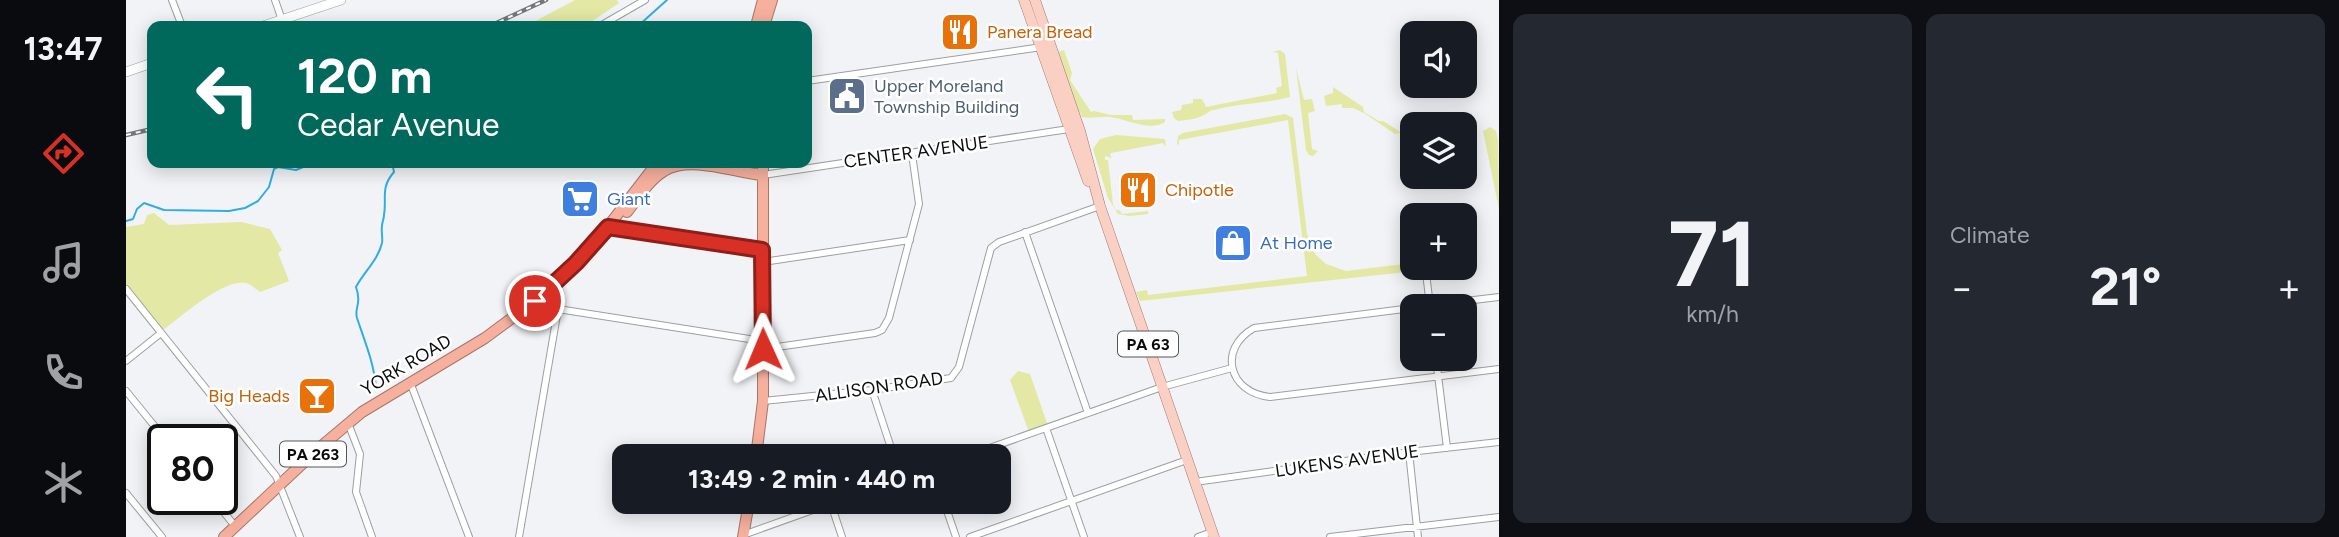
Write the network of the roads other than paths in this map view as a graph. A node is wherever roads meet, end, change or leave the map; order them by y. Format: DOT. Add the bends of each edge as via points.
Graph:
graph roads {
  1 [pos="172,0"];
  2 [pos="275,0"];
  3 [pos="341,0"];
  4 [pos="645,0"];
  5 [pos="763,0"];
  6 [pos="772,0"];
  7 [pos="1024,0"];
  8 [pos="1035,0"];
  9 [pos="282,20"];
  10 [pos="180,21"];
  11 [pos="279,21"];
  12 [pos="609,21"];
  13 [pos="758,21"];
  14 [pos="760,21"];
  15 [pos="1046,46"];
  16 [pos="147,65"];
  17 [pos="126,72"];
  18 [pos="812,80"];
  19 [pos="1069,129"];
  20 [pos="912,154"];
  21 [pos="812,164"];
  22 [pos="653,168"];
  23 [pos="671,168"];
  24 [pos="762,169"];
  25 [pos="1100,206"];
  26 [pos="608,227"];
  27 [pos="1025,232"];
  28 [pos="910,240"];
  29 [pos="762,250"];
  30 [pos="762,262"];
  31 [pos="126,289"];
  32 [pos="1499,297"];
  33 [pos="1477,300"];
  34 [pos="535,301"];
  35 [pos="558,309"];
  36 [pos="1400,310"];
  37 [pos="161,333"];
  38 [pos="762,345"];
  39 [pos="126,361"];
  40 [pos="1232,368"];
  41 [pos="1499,369"];
  42 [pos="1437,371"];
  43 [pos="1438,376"];
  44 [pos="410,382"];
  45 [pos="1162,387"];
  46 [pos="872,390"];
  47 [pos="126,391"];
  48 [pos="763,401"];
  49 [pos="1088,413"];
  50 [pos="348,423"];
  51 [pos="153,424"];
  52 [pos="1046,428"];
  53 [pos="1499,442"];
  54 [pos="758,444"];
  55 [pos="890,444"];
  56 [pos="1001,444"];
  57 [pos="1447,448"];
  58 [pos="1409,452"];
  59 [pos="1187,460"];
  60 [pos="1195,482"];
  61 [pos="280,485"];
  62 [pos="126,493"];
  63 [pos="1071,500"];
  64 [pos="747,514"];
  65 [pos="803,514"];
  66 [pos="836,514"];
  67 [pos="947,514"];
  68 [pos="226,515"];
  69 [pos="1499,517"];
  70 [pos="235,526"];
  71 [pos="1417,527"];
  72 [pos="1213,535"];
  73 [pos="743,536"];
  74 [pos="162,537"];
  75 [pos="224,537"];
  76 [pos="300,537"];
  77 [pos="372,537"];
  78 [pos="469,537"];
  79 [pos="519,537"];
  80 [pos="842,537"];
  81 [pos="956,537"];
  82 [pos="970,537"];
  83 [pos="1084,537"];
  84 [pos="1198,537"];
  85 [pos="1329,537"];
  86 [pos="1418,537"];
  1 -- 10 [label="street"];
  2 -- 9 [label="street"];
  3 -- 9 [label="street"];
  4 -- 12 [label="street"];
  5 -- 13 [label="highway"];
  6 -- 14 [label="highway"];
  7 -- 15 [label="main road, PA 63"];
  8 -- 15 [label="main road, PA 63"];
  9 -- 11 [label="street"];
  15 -- 18 [label="street"];
  15 -- 19 [label="main road, PA 63"];
  15 -- 25 [label="main road, PA 63" via="1079,130"];
  16 -- 17 [label="street"];
  19 -- 20 [label="street, CENTER AVENUE"];
  19 -- 25 [label="main road, PA 63"];
  20 -- 21 [label="street, CENTER AVENUE"];
  20 -- 28 [label="street" via="919,204"];
  22 -- 26 [label="highway, YORK ROAD / PA 263"];
  23 -- 26 [label="highway, YORK ROAD / PA 263" via="653,180"];
  24 -- 29 [label="highway"];
  25 -- 27 [label="street, ALLISON ROAD"];
  25 -- 45 [label="main road, PA 63"];
  26 -- 29 [label="street"];
  26 -- 34 [label="highway, YORK ROAD / PA 263"];
  27 -- 46 [label="street, ALLISON ROAD" via="991,248 956,373 944,380"];
  27 -- 49 [label="street"];
  28 -- 30 [label="street"];
  28 -- 38 [label="street" via="883,330"];
  29 -- 30 [label="highway"];
  30 -- 38 [label="highway"];
  31 -- 37 [label="street"];
  32 -- 33 [label="street"];
  34 -- 35 [label="street"];
  34 -- 44 [label="highway, YORK ROAD / PA 263" via="485,338"];
  35 -- 38 [label="street"];
  35 -- 79 [label="street"];
  36 -- 40 [label="street" via="1254,328 1238,341"];
  37 -- 39 [label="street"];
  37 -- 61 [label="street"];
  38 -- 48 [label="highway"];
  40 -- 43 [label="street" via="1249,392 1270,397"];
  40 -- 45 [label="street"];
  41 -- 43 [label="street"];
  42 -- 43 [label="street"];
  43 -- 57 [label="street"];
  44 -- 50 [label="highway, YORK ROAD / PA 263"];
  44 -- 78 [label="street"];
  45 -- 49 [label="street"];
  45 -- 59 [label="main road, PA 63"];
  46 -- 48 [label="street, ALLISON ROAD"];
  46 -- 55 [label="street"];
  47 -- 51 [label="street"];
  48 -- 54 [label="highway"];
  49 -- 52 [label="street"];
  50 -- 61 [label="highway, YORK ROAD / PA 263"];
  50 -- 77 [label="street" via="360,454 356,492"];
  52 -- 56 [label="street"];
  52 -- 63 [label="street"];
  53 -- 57 [label="street, LUKENS AVENUE"];
  57 -- 58 [label="street, LUKENS AVENUE"];
  58 -- 60 [label="street, LUKENS AVENUE"];
  58 -- 71 [label="street"];
  59 -- 60 [label="main road, PA 63"];
  59 -- 63 [label="street"];
  60 -- 72 [label="main road, PA 63"];
  61 -- 70 [label="highway, YORK ROAD / PA 263"];
  61 -- 76 [label="street"];
  62 -- 74 [label="street"];
  63 -- 82 [label="street"];
  63 -- 83 [label="street"];
  64 -- 73 [label="highway"];
  65 -- 73 [label="street"];
  66 -- 80 [label="street"];
  67 -- 81 [label="street"];
  68 -- 70 [label="street"];
  69 -- 71 [label="street"];
  70 -- 75 [label="highway, YORK ROAD / PA 263"];
  71 -- 85 [label="street"];
  71 -- 86 [label="street"];
  72 -- 84 [label="street"];
}
